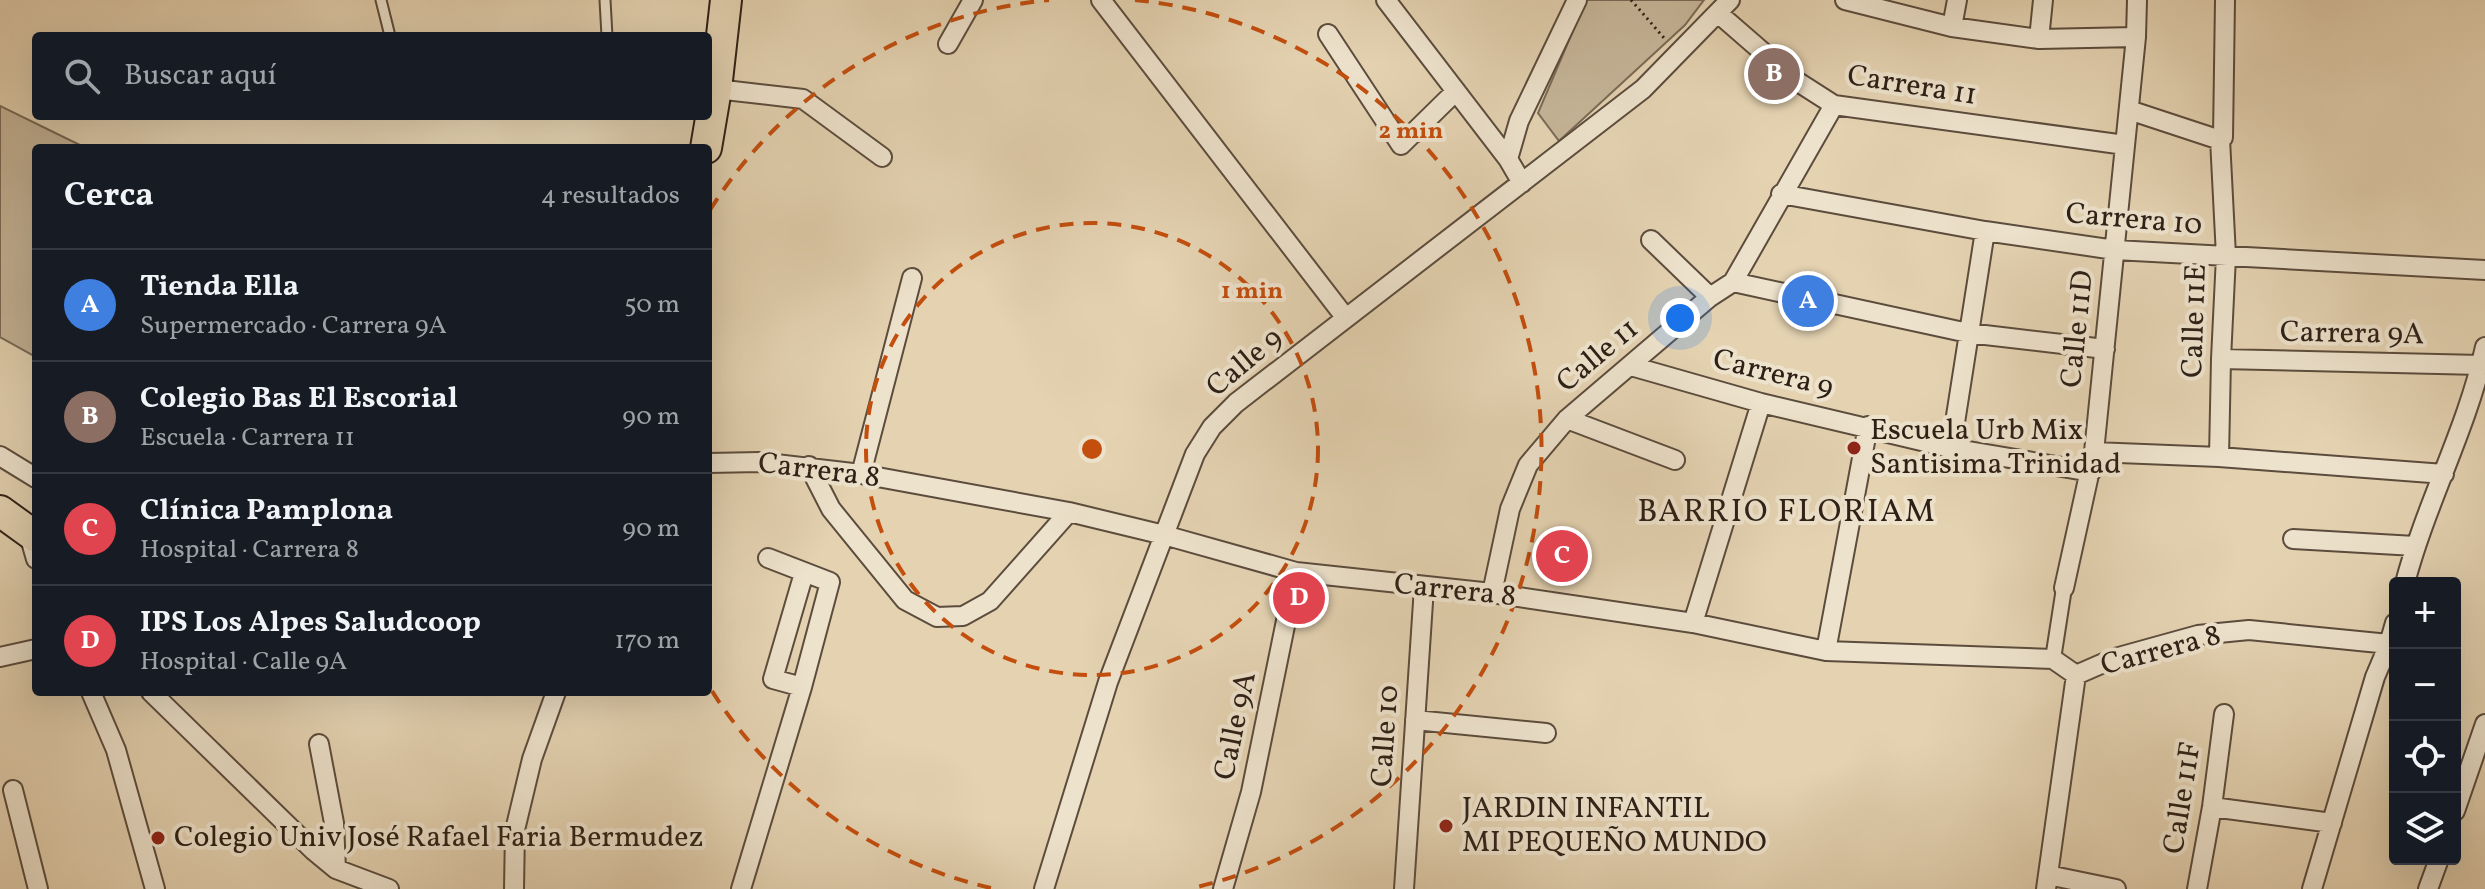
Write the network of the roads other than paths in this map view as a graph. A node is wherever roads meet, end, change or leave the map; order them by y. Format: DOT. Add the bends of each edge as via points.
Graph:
graph roads {
  1 [pos="381,0"];
  2 [pos="605,0"];
  3 [pos="726,0"];
  4 [pos="973,0"];
  5 [pos="1101,0"];
  6 [pos="1386,0"];
  7 [pos="1577,0"];
  8 [pos="1957,0"];
  9 [pos="2043,0"];
  10 [pos="2137,0"];
  11 [pos="2225,0"];
  12 [pos="1858,1"];
  13 [pos="1725,7"];
  14 [pos="1952,27"];
  15 [pos="389,32"];
  16 [pos="607,32"];
  17 [pos="1328,34"];
  18 [pos="2136,37"];
  19 [pos="2039,39"];
  20 [pos="948,44"];
  21 [pos="1456,91"];
  22 [pos="1834,105"];
  23 [pos="712,106"];
  24 [pos="2129,110"];
  25 [pos="710,120"];
  26 [pos="2218,139"];
  27 [pos="707,144"];
  28 [pos="2125,145"];
  29 [pos="882,157"];
  30 [pos="1508,159"];
  31 [pos="1522,183"];
  32 [pos="1781,194"];
  33 [pos="1985,231"];
  34 [pos="1651,240"];
  35 [pos="2115,250"];
  36 [pos="2226,256"];
  37 [pos="2485,270"];
  38 [pos="912,278"];
  39 [pos="1733,282"];
  40 [pos="1710,297"];
  41 [pos="1345,317"];
  42 [pos="1968,333"];
  43 [pos="2105,349"];
  44 [pos="2483,356"];
  45 [pos="2221,359"];
  46 [pos="1631,366"];
  47 [pos="1761,403"];
  48 [pos="1567,419"];
  49 [pos="1868,426"];
  50 [pos="1951,448"];
  51 [pos="2094,452"];
  52 [pos="0,456"];
  53 [pos="2219,457"];
  54 [pos="1675,460"];
  55 [pos="712,463"];
  56 [pos="809,466"];
  57 [pos="2091,472"];
  58 [pos="861,474"];
  59 [pos="2444,474"];
  60 [pos="32,476"];
  61 [pos="0,511"];
  62 [pos="1069,512"];
  63 [pos="1164,535"];
  64 [pos="2293,539"];
  65 [pos="32,542"];
  66 [pos="2415,546"];
  67 [pos="768,558"];
  68 [pos="1296,572"];
  69 [pos="804,573"];
  70 [pos="2407,577"];
  71 [pos="1424,587"];
  72 [pos="2064,588"];
  73 [pos="1492,593"];
  74 [pos="1693,623"];
  75 [pos="2389,644"];
  76 [pos="32,650"];
  77 [pos="1826,651"];
  78 [pos="0,657"];
  79 [pos="2053,659"];
  80 [pos="2076,675"];
  81 [pos="802,687"];
  82 [pos="93,696"];
  83 [pos="155,696"];
  84 [pos="555,696"];
  85 [pos="2224,714"];
  86 [pos="1415,720"];
  87 [pos="2485,724"];
  88 [pos="1546,733"];
  89 [pos="319,744"];
  90 [pos="13,790"];
  91 [pos="2461,794"];
  92 [pos="2212,807"];
  93 [pos="2332,823"];
  94 [pos="2437,865"];
  95 [pos="336,869"];
  96 [pos="2047,882"];
  97 [pos="38,889"];
  98 [pos="155,889"];
  99 [pos="389,889"];
  100 [pos="514,889"];
  101 [pos="741,889"];
  102 [pos="1044,889"];
  103 [pos="1223,889"];
  104 [pos="1404,889"];
  105 [pos="2116,889"];
  106 [pos="2197,889"];
  107 [pos="2312,889"];
  108 [pos="2428,889"];
  1 -- 15 [label="lane"];
  2 -- 16 [label="lane"];
  3 -- 23 [label="highway"];
  4 -- 20 [label="street"];
  5 -- 41 [label="street"];
  6 -- 21 [label="street"];
  7 -- 30 [label="street" via="1519,121"];
  8 -- 14 [label="street"];
  9 -- 19 [label="street"];
  10 -- 18 [label="street, Calle 11D"];
  11 -- 26 [label="street, Calle 11E" via="2224,129"];
  12 -- 14 [label="street"];
  13 -- 22 [label="street, Carrera 11" via="1795,80"];
  13 -- 31 [label="street, Calle 9" via="1643,89"];
  14 -- 19 [label="street"];
  17 -- 21 [label="street" via="1401,145"];
  18 -- 19 [label="street"];
  18 -- 24 [label="street, Calle 11D"];
  21 -- 30 [label="street"];
  22 -- 28 [label="street, Carrera 11"];
  22 -- 32 [label="street, Calle 11"];
  23 -- 29 [label="street" via="803,99"];
  24 -- 26 [label="street"];
  24 -- 28 [label="street, Calle 11D"];
  25 -- 27 [label="highway"];
  26 -- 36 [label="street, Calle 11E"];
  28 -- 35 [label="street, Calle 11D"];
  30 -- 31 [label="street"];
  31 -- 41 [label="street, Calle 9"];
  32 -- 33 [label="street, Carrera 10"];
  32 -- 39 [label="street, Calle 11"];
  33 -- 35 [label="street, Carrera 10"];
  33 -- 42 [label="street"];
  34 -- 40 [label="street"];
  35 -- 36 [label="street, Carrera 10"];
  35 -- 43 [label="street, Calle 11D"];
  36 -- 37 [label="street, Carrera 10"];
  36 -- 45 [label="street, Calle 11E"];
  38 -- 58 [label="street"];
  39 -- 40 [label="street, Calle 11"];
  39 -- 42 [label="street"];
  40 -- 46 [label="street, Calle 11"];
  41 -- 63 [label="street, Calle 9" via="1212,427 1195,454"];
  42 -- 43 [label="street"];
  42 -- 50 [label="street"];
  43 -- 51 [label="street, Calle 11D"];
  44 -- 45 [label="street, Carrera 9A"];
  44 -- 59 [label="street"];
  45 -- 53 [label="street, Calle 11E"];
  46 -- 47 [label="street, Carrera 9"];
  46 -- 48 [label="street, Calle 11"];
  47 -- 49 [label="street, Carrera 9"];
  47 -- 74 [label="street"];
  48 -- 54 [label="street"];
  48 -- 73 [label="street, Calle 11" via="1528,465 1510,509"];
  49 -- 50 [label="street, Carrera 9"];
  49 -- 77 [label="street"];
  50 -- 57 [label="street, Carrera 9"];
  51 -- 53 [label="street"];
  51 -- 57 [label="street, Calle 11D"];
  52 -- 60 [label="street"];
  53 -- 59 [label="street"];
  55 -- 56 [label="street, Carrera 8"];
  56 -- 58 [label="street, Carrera 8"];
  56 -- 62 [label="street" via="831,509 905,600 937,617 963,616 990,601"];
  57 -- 72 [label="street, Calle 11D"];
  58 -- 62 [label="street, Carrera 8"];
  59 -- 66 [label="street"];
  61 -- 65 [label="highway"];
  62 -- 63 [label="street, Carrera 8"];
  63 -- 68 [label="street, Carrera 8"];
  63 -- 102 [label="street, Calle 9" via="1108,682"];
  64 -- 66 [label="street"];
  66 -- 70 [label="street"];
  67 -- 69 [label="street"];
  68 -- 71 [label="street, Carrera 8"];
  68 -- 103 [label="street, Calle 9A" via="1251,792"];
  69 -- 81 [label="street" via="830,582"];
  69 -- 81 [label="street" via="773,679"];
  71 -- 73 [label="street, Carrera 8"];
  71 -- 86 [label="street, Calle 10"];
  72 -- 79 [label="street, Calle 11D"];
  73 -- 74 [label="street, Carrera 8"];
  74 -- 77 [label="street, Carrera 8"];
  75 -- 80 [label="street, Carrera 8" via="2249,630 2198,635 2115,658"];
  75 -- 93 [label="street"];
  76 -- 78 [label="street"];
  77 -- 79 [label="street, Carrera 8"];
  79 -- 80 [label="street, Carrera 8"];
  80 -- 96 [label="street"];
  81 -- 101 [label="street"];
  82 -- 98 [label="street" via="116,750"];
  83 -- 95 [label="street"];
  84 -- 100 [label="street" via="515,830"];
  85 -- 92 [label="street, Calle 11F"];
  86 -- 88 [label="street"];
  86 -- 104 [label="street, Calle 10"];
  87 -- 91 [label="street"];
  89 -- 95 [label="street" via="334,823"];
  90 -- 97 [label="street"];
  92 -- 93 [label="street"];
  92 -- 106 [label="street, Calle 11F"];
  93 -- 107 [label="street"];
  94 -- 108 [label="street"];
  95 -- 99 [label="street"];
  96 -- 105 [label="street"];
}
